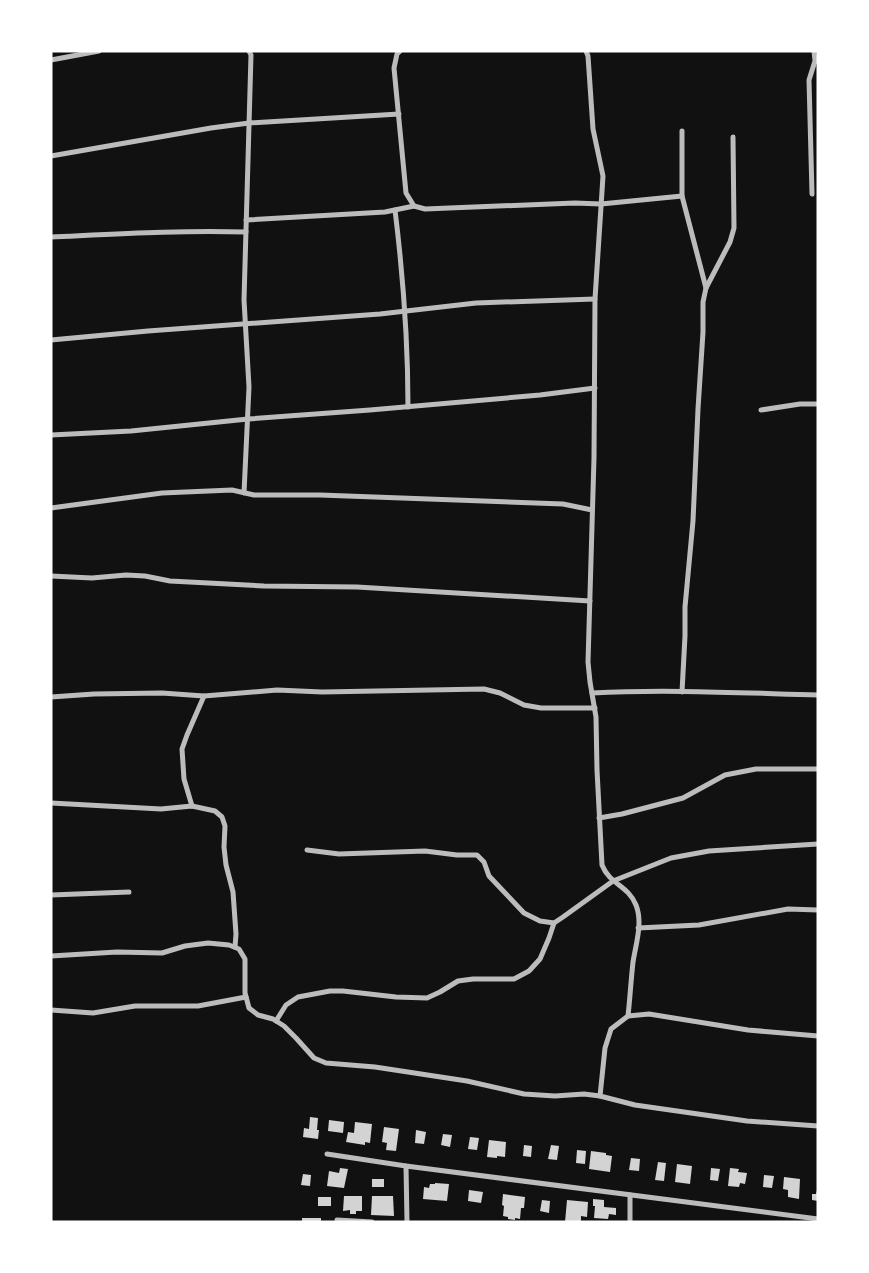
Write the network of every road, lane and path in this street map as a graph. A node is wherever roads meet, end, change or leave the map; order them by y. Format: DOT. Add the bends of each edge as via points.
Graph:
graph roads {
  1 [pos="99,51"];
  2 [pos="249,51"];
  3 [pos="400,51"];
  4 [pos="586,51"];
  5 [pos="814,51"];
  6 [pos="51,60"];
  7 [pos="399,114"];
  8 [pos="249,123"];
  9 [pos="682,131"];
  10 [pos="733,137"];
  11 [pos="51,156"];
  12 [pos="812,194"];
  13 [pos="682,196"];
  14 [pos="602,204"];
  15 [pos="414,206"];
  16 [pos="395,210"];
  17 [pos="246,220"];
  18 [pos="246,232"];
  19 [pos="51,237"];
  20 [pos="706,288"];
  21 [pos="596,299"];
  22 [pos="405,311"];
  23 [pos="246,324"];
  24 [pos="51,340"];
  25 [pos="596,388"];
  26 [pos="818,404"];
  27 [pos="408,407"];
  28 [pos="761,410"];
  29 [pos="248,418"];
  30 [pos="51,435"];
  31 [pos="244,493"];
  32 [pos="51,508"];
  33 [pos="592,510"];
  34 [pos="51,576"];
  35 [pos="590,601"];
  36 [pos="682,692"];
  37 [pos="592,693"];
  38 [pos="818,695"];
  39 [pos="204,696"];
  40 [pos="51,697"];
  41 [pos="594,708"];
  42 [pos="818,769"];
  43 [pos="51,802"];
  44 [pos="192,806"];
  45 [pos="598,818"];
  46 [pos="818,844"];
  47 [pos="308,850"];
  48 [pos="613,881"];
  49 [pos="129,892"];
  50 [pos="51,895"];
  51 [pos="818,910"];
  52 [pos="554,922"];
  53 [pos="638,928"];
  54 [pos="235,947"];
  55 [pos="51,956"];
  56 [pos="246,997"];
  57 [pos="51,1010"];
  58 [pos="628,1016"];
  59 [pos="276,1021"];
  60 [pos="818,1036"];
  61 [pos="600,1096"];
  62 [pos="818,1126"];
  63 [pos="327,1154"];
  64 [pos="406,1166"];
  65 [pos="630,1195"];
  66 [pos="818,1219"];
  67 [pos="337,1220"];
  68 [pos="372,1222"];
  69 [pos="407,1222"];
  70 [pos="630,1222"];
  1 -- 6 [label="street"];
  2 -- 8 [label="street"];
  3 -- 7 [label="street" via="394,68"];
  4 -- 14 [label="street" via="593,129 603,176"];
  5 -- 12 [label="street" via="815,61 809,80"];
  7 -- 8 [label="street"];
  7 -- 15 [label="street" via="406,193"];
  8 -- 11 [label="street"];
  8 -- 17 [label="street"];
  9 -- 13 [label="street"];
  10 -- 20 [label="street" via="734,228"];
  13 -- 14 [label="street"];
  13 -- 20 [label="street"];
  14 -- 15 [label="street" via="425,209"];
  14 -- 21 [label="street"];
  15 -- 16 [label="street"];
  16 -- 17 [label="street"];
  16 -- 22 [label="street"];
  17 -- 18 [label="street"];
  18 -- 19 [label="street"];
  18 -- 23 [label="street"];
  20 -- 36 [label="street"];
  21 -- 22 [label="street" via="476,302"];
  21 -- 25 [label="street"];
  22 -- 23 [label="street"];
  22 -- 27 [label="street"];
  23 -- 24 [label="street"];
  23 -- 29 [label="street"];
  25 -- 27 [label="street"];
  25 -- 33 [label="street"];
  26 -- 28 [label="street"];
  27 -- 29 [label="street"];
  29 -- 30 [label="street" via="131,431"];
  29 -- 31 [label="street"];
  31 -- 32 [label="street" via="232,490 162,493"];
  31 -- 33 [label="street" via="563,504"];
  33 -- 35 [label="street"];
  34 -- 35 [label="street" via="92,578 126,575 170,581 357,587"];
  35 -- 37 [label="street" via="588,662"];
  36 -- 37 [label="street"];
  36 -- 38 [label="street"];
  37 -- 41 [label="street"];
  39 -- 40 [label="street" via="162,693"];
  39 -- 41 [label="street" via="278,690 484,690 541,708"];
  39 -- 44 [label="street" via="182,750 184,779"];
  41 -- 45 [label="street"];
  42 -- 45 [label="street" via="756,769 725,775 683,798"];
  43 -- 44 [label="street" via="161,809"];
  44 -- 54 [label="street" via="215,811 222,817 226,865 233,892"];
  45 -- 48 [label="street" via="602,865 605,874"];
  46 -- 48 [label="street" via="709,851 671,858"];
  47 -- 52 [label="street" via="338,854 425,850 478,855 489,876 524,913 540,921"];
  48 -- 52 [label="street"];
  48 -- 53 [label="street" via="623,887 636,905"];
  49 -- 50 [label="street"];
  51 -- 53 [label="street" via="788,909 699,925"];
  52 -- 59 [label="street" via="540,958 529,971 514,979 458,981 427,998 330,991 298,997 286,1005"];
  53 -- 58 [label="street"];
  54 -- 55 [label="street" via="208,943 162,953"];
  54 -- 56 [label="street" via="245,959"];
  56 -- 57 [label="street" via="198,1006 136,1006 93,1013"];
  56 -- 59 [label="street" via="249,1008"];
  58 -- 60 [label="street" via="649,1014 748,1030"];
  58 -- 61 [label="street" via="611,1029 605,1048"];
  59 -- 61 [label="street" via="314,1058 326,1063 467,1081 524,1094"];
  61 -- 62 [label="street" via="634,1105 746,1122"];
  63 -- 64 [label="street"];
  64 -- 65 [label="street"];
  64 -- 69 [label="street"];
  65 -- 66 [label="street"];
  65 -- 70 [label="street"];
  67 -- 68 [label="street"];
}
